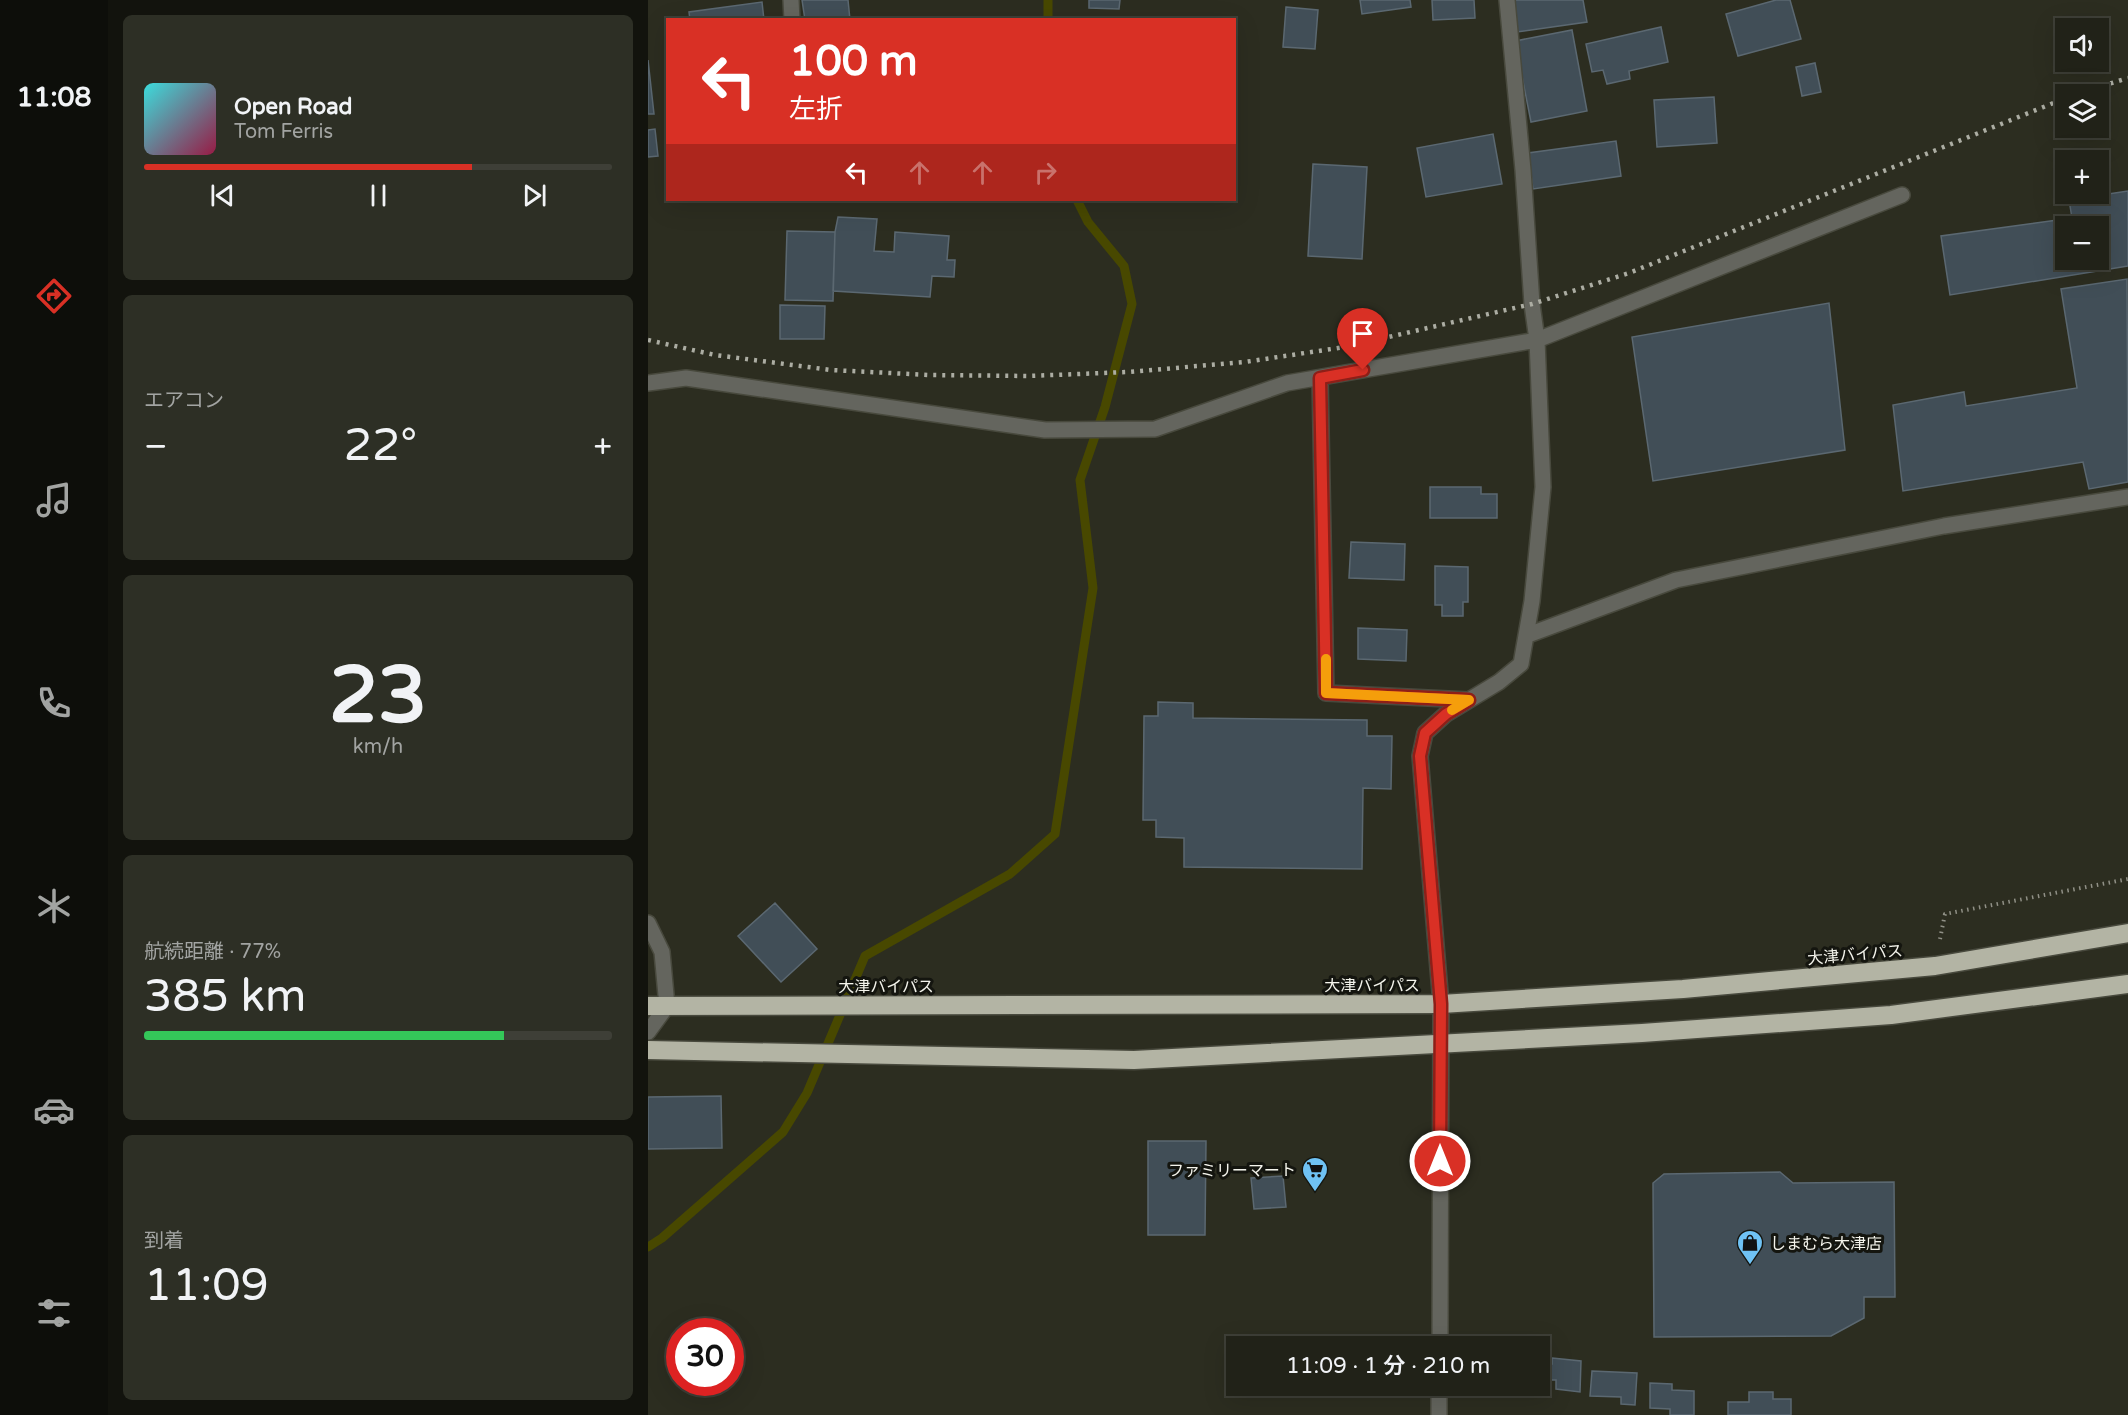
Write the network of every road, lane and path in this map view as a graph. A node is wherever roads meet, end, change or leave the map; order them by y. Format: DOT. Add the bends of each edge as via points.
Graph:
graph roads {
  1 [pos="791,0"];
  2 [pos="1507,0"];
  3 [pos="792,18"];
  4 [pos="1902,195"];
  5 [pos="1537,340"];
  6 [pos="1320,378"];
  7 [pos="648,384"];
  8 [pos="2128,497"];
  9 [pos="1528,634"];
  10 [pos="1469,700"];
  11 [pos="2128,879"];
  12 [pos="648,923"];
  13 [pos="2128,933"];
  14 [pos="1935,966"];
  15 [pos="2128,984"];
  16 [pos="1441,1004"];
  17 [pos="648,1006"];
  18 [pos="667,1006"];
  19 [pos="648,1032"];
  20 [pos="1441,1045"];
  21 [pos="648,1050"];
  22 [pos="1440,1336"];
  23 [pos="1439,1396"];
  24 [pos="1439,1415"];
  1 -- 3 [label="street"];
  2 -- 5 [label="street"];
  4 -- 5 [label="street"];
  5 -- 6 [label="street"];
  5 -- 9 [label="street" via="1543,486"];
  6 -- 7 [label="street" via="1287,383 1155,429 1045,430 686,378"];
  6 -- 10 [label="street" via="1326,693"];
  8 -- 9 [label="street" via="1944,526 1676,580"];
  9 -- 10 [label="street" via="1521,663"];
  10 -- 16 [label="street" via="1425,733 1420,756"];
  11 -- 14 [label="path" via="1946,914"];
  12 -- 18 [label="street" via="662,951"];
  13 -- 14 [label="highway, 大津バイパス"];
  14 -- 16 [label="highway, 大津バイパス"];
  15 -- 20 [label="highway" via="1891,1015"];
  16 -- 18 [label="highway, 大津バイパス"];
  16 -- 20 [label="street"];
  17 -- 18 [label="highway, 大津バイパス"];
  18 -- 19 [label="street"];
  20 -- 21 [label="highway" via="1134,1060"];
  20 -- 22 [label="street"];
  23 -- 24 [label="street"];
}
